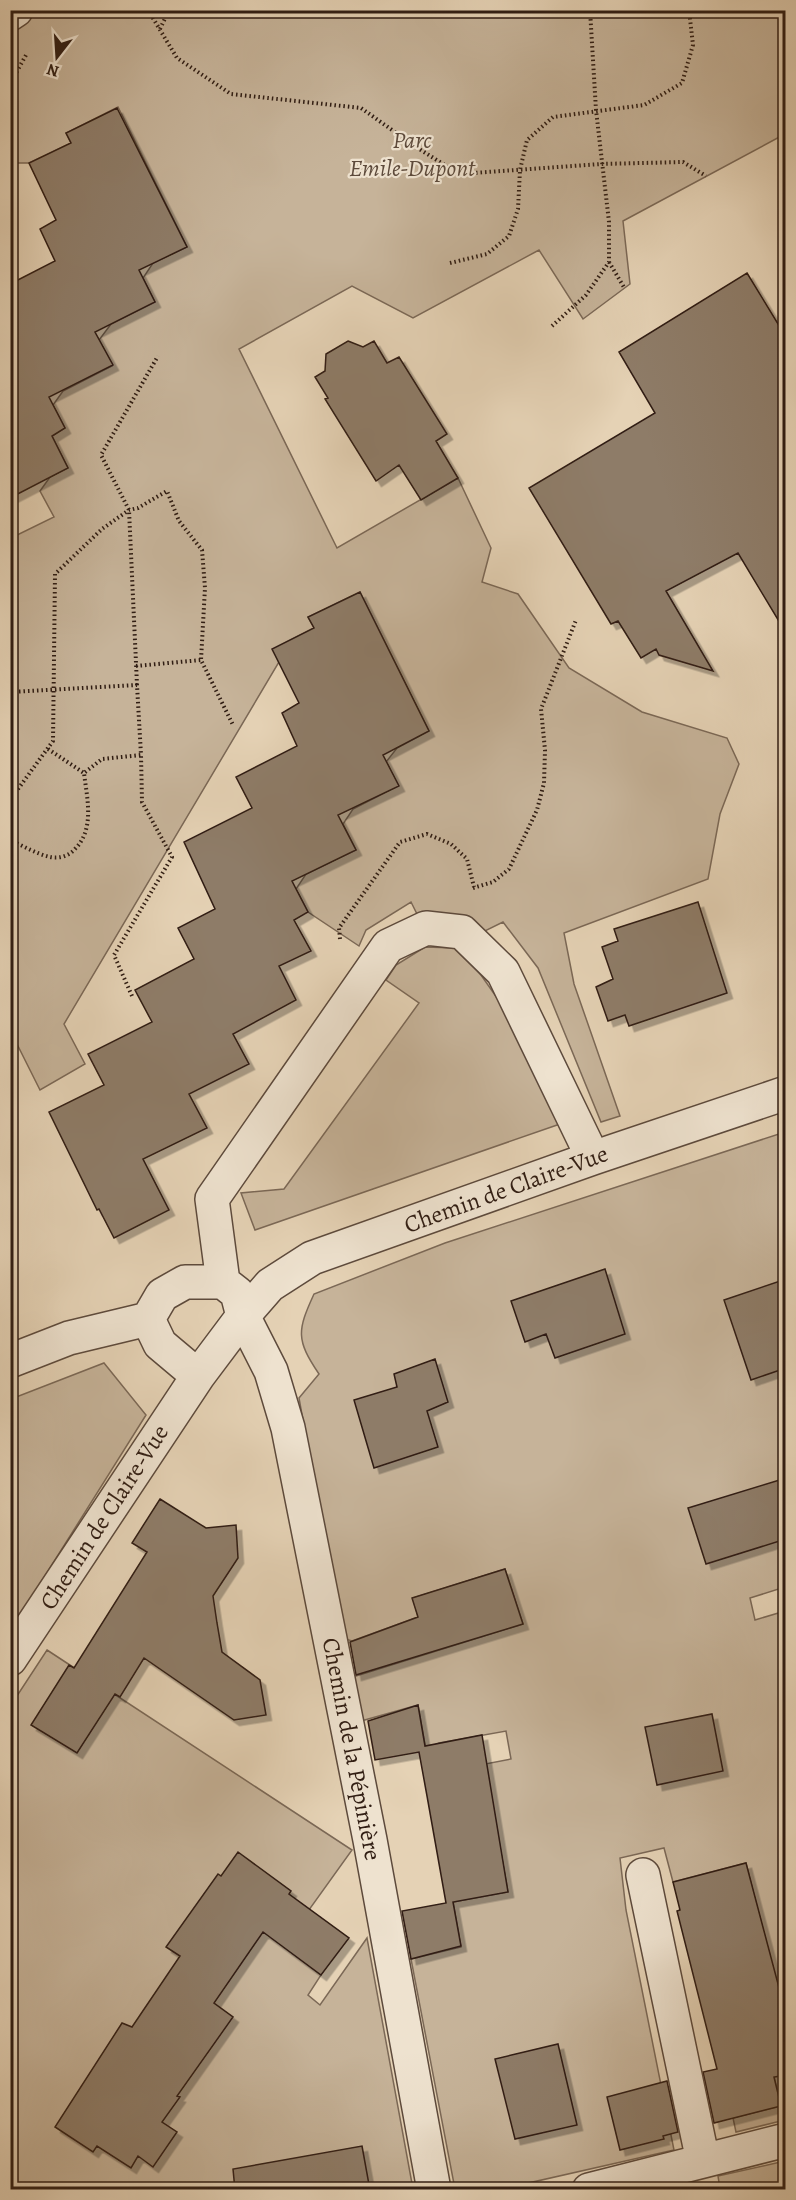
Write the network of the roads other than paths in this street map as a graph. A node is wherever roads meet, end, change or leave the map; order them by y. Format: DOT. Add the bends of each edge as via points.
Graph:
graph roads {
  1 [pos="16,10"];
  2 [pos="10,14"];
  3 [pos="786,1093"];
  4 [pos="593,1158"];
  5 [pos="223,1282"];
  6 [pos="243,1316"];
  7 [pos="148,1319"];
  8 [pos="10,1361"];
  9 [pos="198,1376"];
  10 [pos="10,1659"];
  11 [pos="643,1875"];
  12 [pos="786,2140"];
  13 [pos="703,2161"];
  14 [pos="434,2190"];
  15 [pos="590,2190"];
  1 -- 2 [label="street"];
  3 -- 4 [label="street, Chemin de Claire-Vue"];
  4 -- 5 [label="street" via="503,972 462,932 426,928 388,946 212,1198"];
  4 -- 6 [label="street, Chemin de Claire-Vue" via="312,1258 270,1285"];
  5 -- 6 [label="street" via="237,1293"];
  5 -- 7 [label="street" via="185,1282 162,1295"];
  6 -- 9 [label="street"];
  6 -- 14 [label="street, Chemin de la Pépinière" via="271,1371 288,1428 370,1840"];
  7 -- 8 [label="street" via="69,1338"];
  7 -- 9 [label="street" via="160,1344"];
  9 -- 10 [label="street, Chemin de Claire-Vue"];
  11 -- 13 [label="street"];
  12 -- 13 [label="street"];
  13 -- 15 [label="street"];
}
